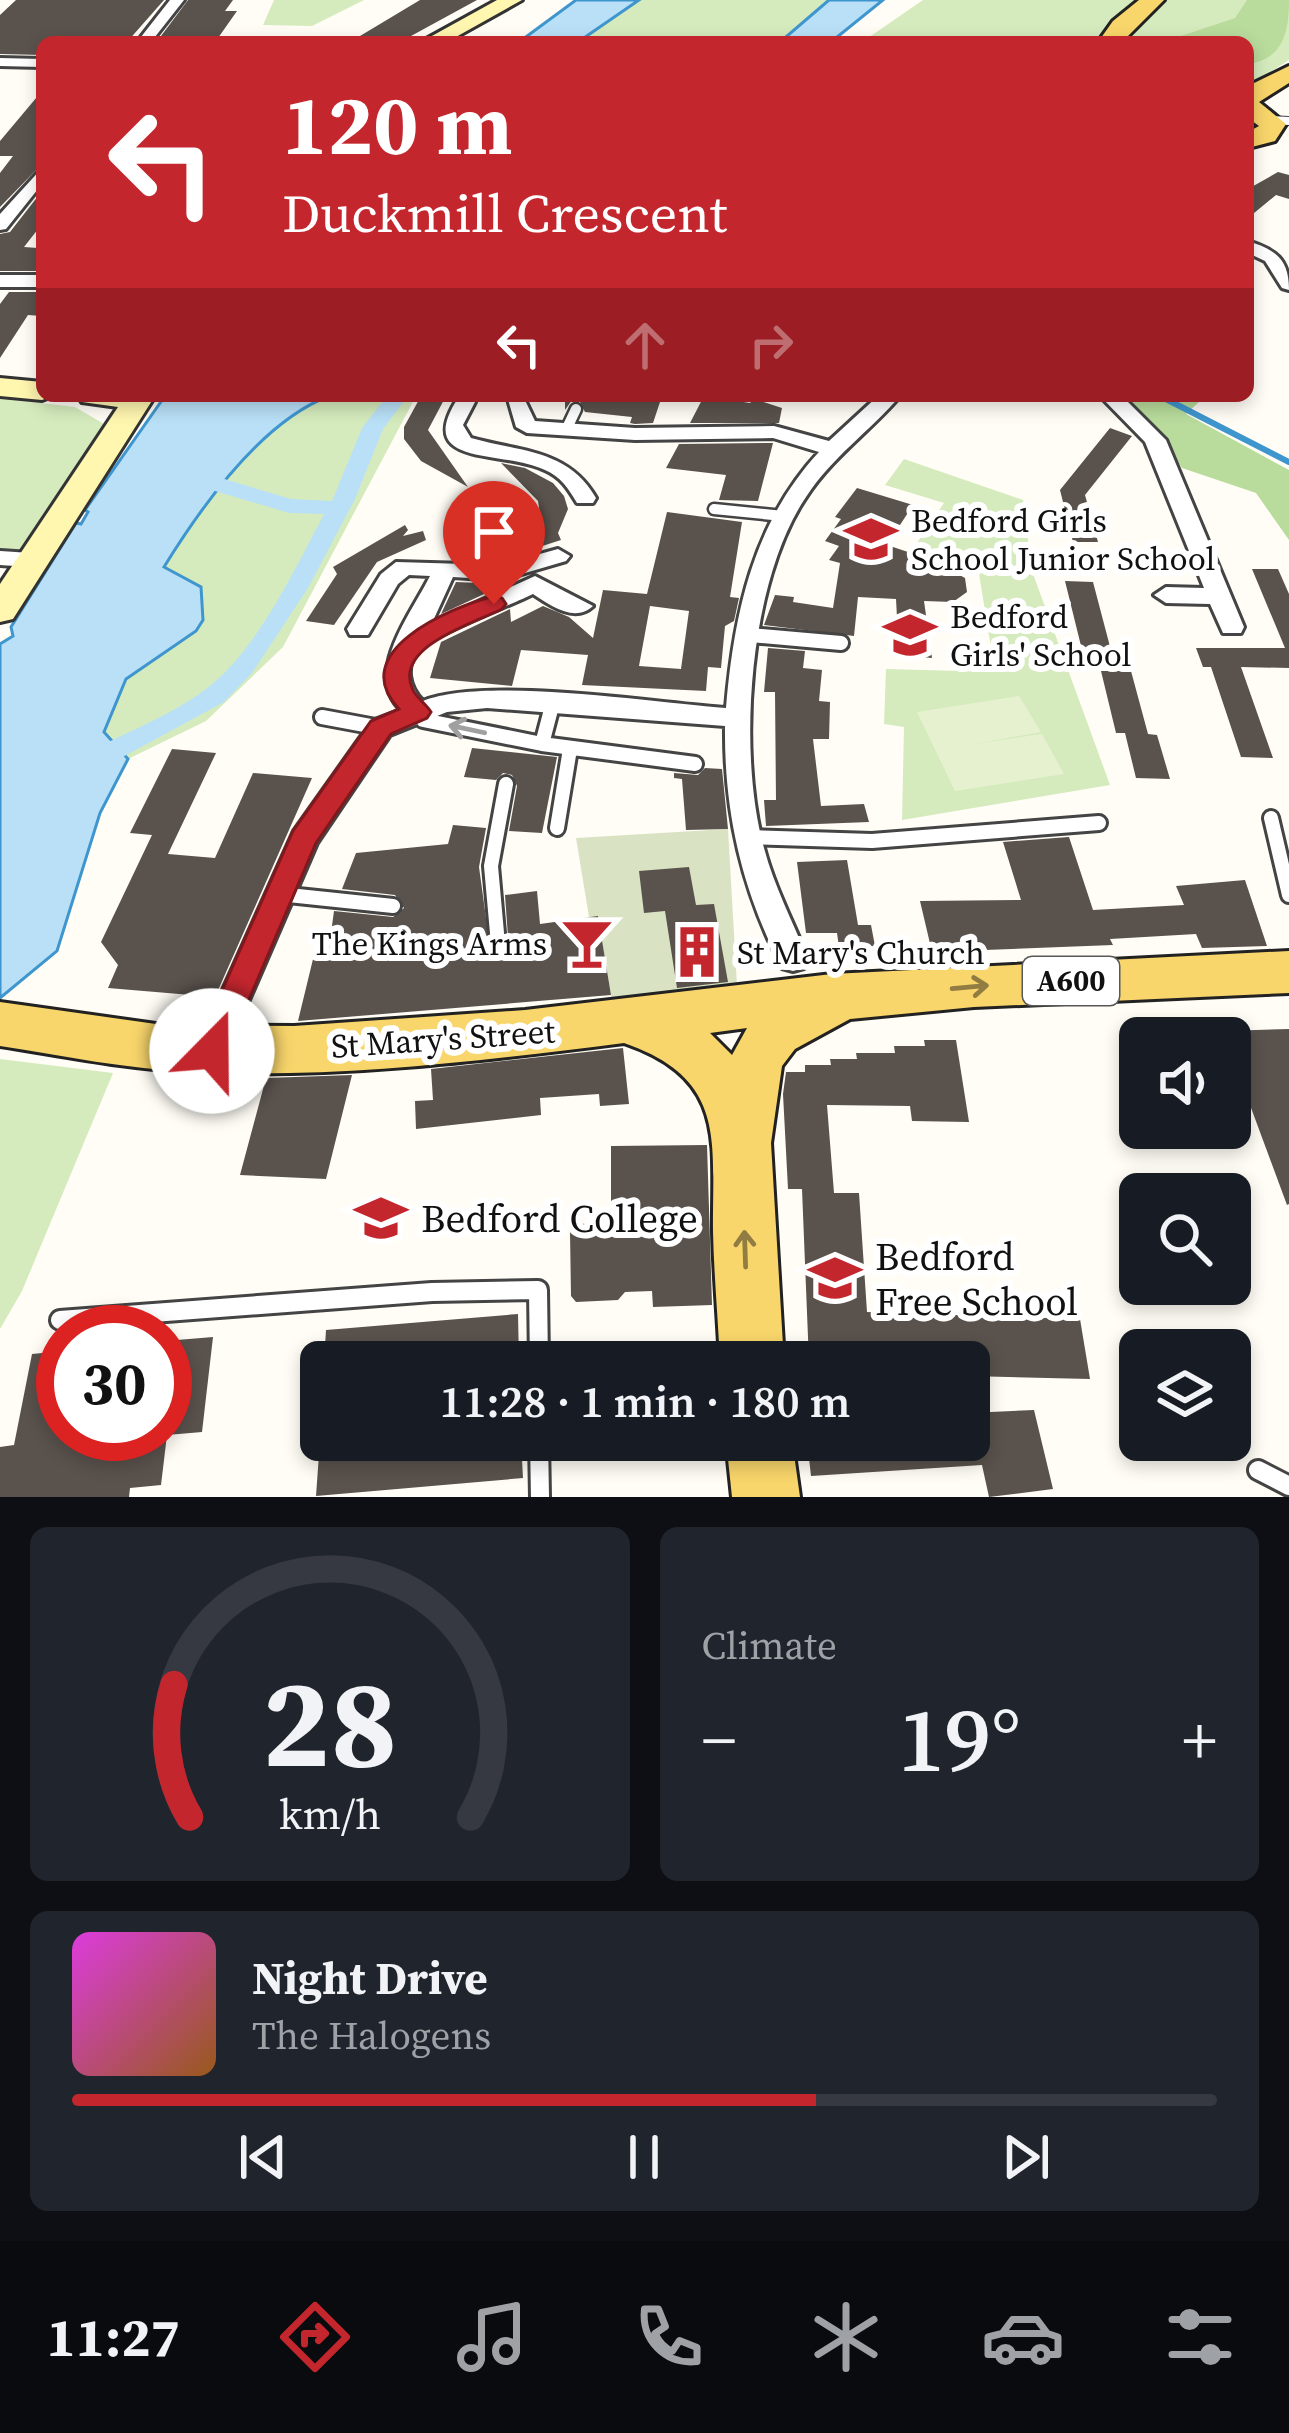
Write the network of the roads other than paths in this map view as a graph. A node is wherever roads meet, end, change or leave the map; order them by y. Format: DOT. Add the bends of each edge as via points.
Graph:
graph roads {
  1 [pos="177,0"];
  2 [pos="512,0"];
  3 [pos="1153,0"];
  4 [pos="149,36"];
  5 [pos="443,36"];
  6 [pos="1114,36"];
  7 [pos="0,62"];
  8 [pos="36,63"];
  9 [pos="1289,73"];
  10 [pos="1289,92"];
  11 [pos="1254,93"];
  12 [pos="1276,128"];
  13 [pos="36,180"];
  14 [pos="0,225"];
  15 [pos="1254,249"];
  16 [pos="0,281"];
  17 [pos="36,281"];
  18 [pos="1289,284"];
  19 [pos="0,387"];
  20 [pos="36,390"];
  21 [pos="136,402"];
  22 [pos="465,402"];
  23 [pos="516,402"];
  24 [pos="884,402"];
  25 [pos="1116,402"];
  26 [pos="527,427"];
  27 [pos="833,449"];
  28 [pos="509,453"];
  29 [pos="585,498"];
  30 [pos="714,509"];
  31 [pos="783,516"];
  32 [pos="558,556"];
  33 [pos="0,558"];
  34 [pos="35,560"];
  35 [pos="445,570"];
  36 [pos="1166,595"];
  37 [pos="1219,596"];
  38 [pos="581,606"];
  39 [pos="0,611"];
  40 [pos="1232,627"];
  41 [pos="359,628"];
  42 [pos="750,635"];
  43 [pos="410,643"];
  44 [pos="841,644"];
  45 [pos="553,702"];
  46 [pos="418,712"];
  47 [pos="322,717"];
  48 [pos="736,718"];
  49 [pos="389,730"];
  50 [pos="542,744"];
  51 [pos="570,749"];
  52 [pos="695,764"];
  53 [pos="506,784"];
  54 [pos="1270,818"];
  55 [pos="1100,823"];
  56 [pos="556,828"];
  57 [pos="747,837"];
  58 [pos="278,894"];
  59 [pos="1289,895"];
  60 [pos="393,906"];
  61 [pos="497,933"];
  62 [pos="1289,973"];
  63 [pos="780,981"];
  64 [pos="843,997"];
  65 [pos="24,1027"];
  66 [pos="645,1027"];
  67 [pos="212,1051"];
  68 [pos="741,1136"];
  69 [pos="192,1310"];
  70 [pos="539,1341"];
  71 [pos="751,1341"];
  72 [pos="539,1461"];
  73 [pos="762,1461"];
  74 [pos="1258,1470"];
  75 [pos="1289,1486"];
  76 [pos="540,1497"];
  77 [pos="766,1497"];
  1 -- 4 [label="street"];
  2 -- 5 [label="street"];
  3 -- 6 [label="main road"];
  7 -- 8 [label="street"];
  9 -- 11 [label="main road"];
  10 -- 12 [label="main road"];
  13 -- 14 [label="street"];
  15 -- 18 [label="street" via="1272,257"];
  16 -- 17 [label="street"];
  19 -- 20 [label="street"];
  21 -- 34 [label="street"];
  22 -- 28 [label="street" via="453,434"];
  23 -- 26 [label="street"];
  24 -- 27 [label="street"];
  25 -- 37 [label="street" via="1154,440"];
  26 -- 27 [label="street" via="571,418 635,434 774,432"];
  26 -- 28 [label="street"];
  27 -- 31 [label="street"];
  28 -- 29 [label="street" via="570,472"];
  30 -- 31 [label="lane"];
  31 -- 42 [label="street"];
  32 -- 35 [label="street" via="501,573"];
  33 -- 34 [label="lane"];
  34 -- 39 [label="street"];
  35 -- 41 [label="street" via="415,565 395,572"];
  35 -- 43 [label="street"];
  36 -- 37 [label="street"];
  37 -- 40 [label="street"];
  38 -- 43 [label="street" via="535,584"];
  42 -- 44 [label="lane"];
  42 -- 48 [label="street"];
  43 -- 46 [label="street" via="396,672 400,694"];
  45 -- 46 [label="street" via="487,699"];
  45 -- 48 [label="street"];
  45 -- 50 [label="lane"];
  46 -- 49 [label="street"];
  50 -- 46 [label="lane, one-way" via="519,747"];
  47 -- 49 [label="lane"];
  48 -- 57 [label="street"];
  49 -- 58 [label="street" via="304,839"];
  50 -- 51 [label="lane"];
  51 -- 52 [label="lane"];
  51 -- 56 [label="lane"];
  53 -- 61 [label="lane" via="491,866"];
  54 -- 59 [label="lane"];
  55 -- 57 [label="lane" via="872,841"];
  57 -- 63 [label="street"];
  58 -- 60 [label="lane"];
  58 -- 67 [label="street"];
  64 -- 62 [label="main road, A600, one-way"];
  63 -- 64 [label="main road, St Mary's Street / A600"];
  63 -- 66 [label="main road, St Mary's Street / A600"];
  64 -- 68 [label="main road, A600" via="770,1037 755,1062"];
  65 -- 67 [label="main road, St Mary's Street / A600"];
  66 -- 67 [label="main road, St Mary's Street / A600"];
  66 -- 68 [label="main road, A600" via="700,1052 727,1090"];
  71 -- 68 [label="main road, A600, one-way"];
  69 -- 70 [label="lane" via="538,1290"];
  72 -- 76 [label="lane"];
  73 -- 77 [label="main road"];
  74 -- 75 [label="lane"];
}
